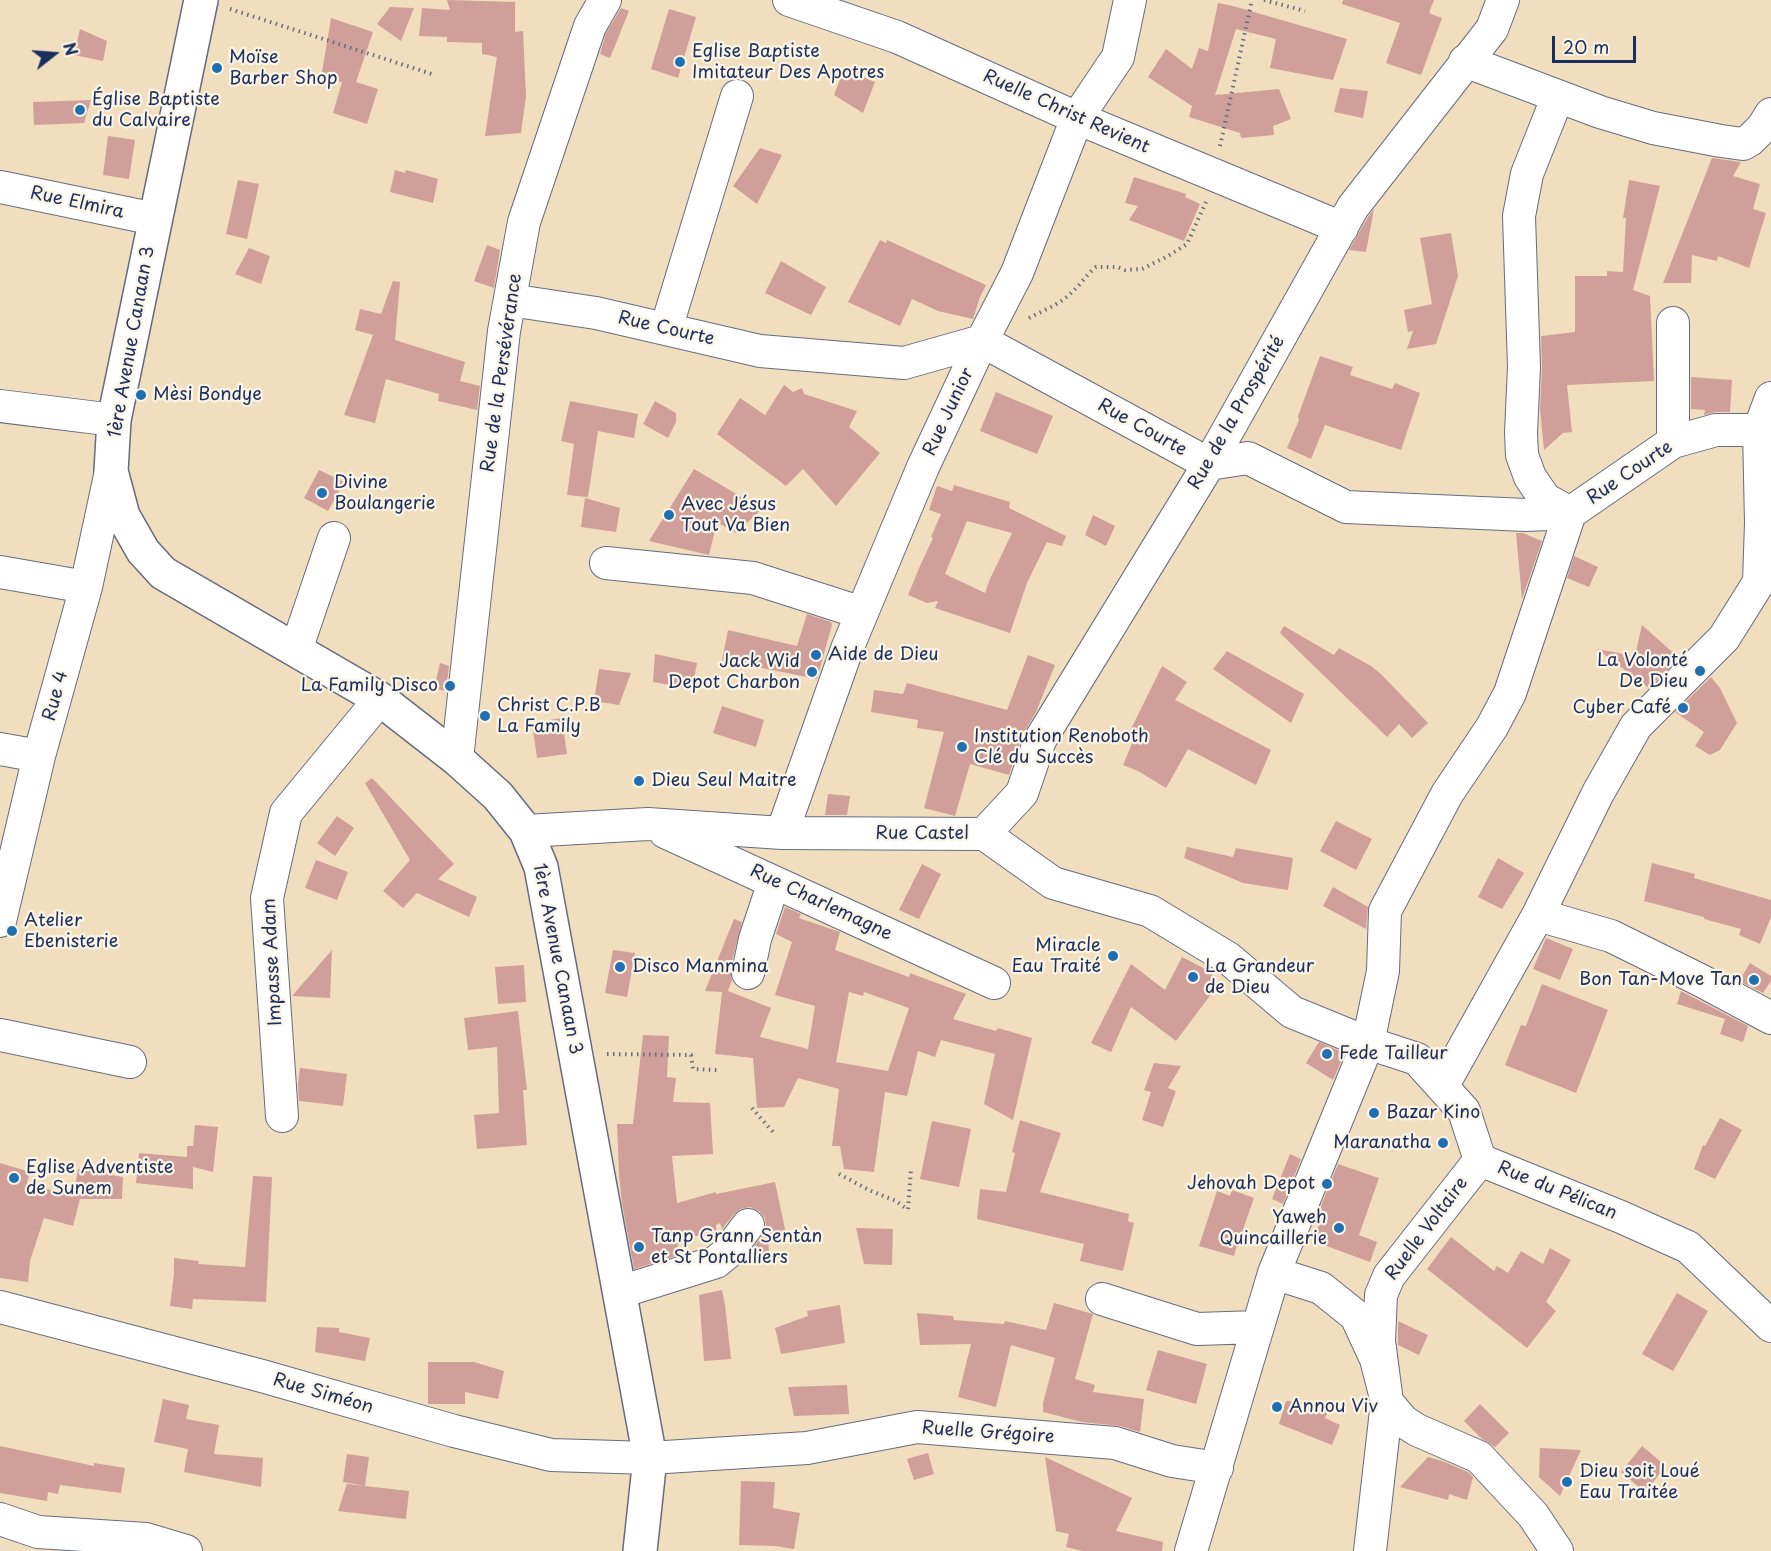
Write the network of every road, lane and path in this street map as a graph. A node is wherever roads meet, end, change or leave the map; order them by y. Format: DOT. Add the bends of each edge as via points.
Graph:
graph roads {
  1 [pos="201,0"];
  2 [pos="605,0"];
  3 [pos="789,0"];
  4 [pos="1130,0"];
  5 [pos="1252,0"];
  6 [pos="1264,0"];
  7 [pos="1503,0"];
  8 [pos="1305,11"];
  9 [pos="1465,61"];
  10 [pos="435,75"];
  11 [pos="737,96"];
  12 [pos="1558,96"];
  13 [pos="1771,114"];
  14 [pos="1077,118"];
  15 [pos="1214,175"];
  16 [pos="0,187"];
  17 [pos="155,219"];
  18 [pos="1341,228"];
  19 [pos="510,300"];
  20 [pos="1025,320"];
  21 [pos="1673,323"];
  22 [pos="666,329"];
  23 [pos="982,341"];
  24 [pos="1771,398"];
  25 [pos="0,406"];
  26 [pos="114,420"];
  27 [pos="1759,430"];
  28 [pos="1673,442"];
  29 [pos="1209,464"];
  30 [pos="111,471"];
  31 [pos="1570,513"];
  32 [pos="334,538"];
  33 [pos="606,563"];
  34 [pos="0,572"];
  35 [pos="1765,582"];
  36 [pos="86,587"];
  37 [pos="862,613"];
  38 [pos="296,650"];
  39 [pos="380,699"];
  40 [pos="0,749"];
  41 [pos="39,756"];
  42 [pos="457,759"];
  43 [pos="648,824"];
  44 [pos="526,831"];
  45 [pos="782,833"];
  46 [pos="984,834"];
  47 [pos="774,882"];
  48 [pos="1538,915"];
  49 [pos="0,921"];
  50 [pos="748,973"];
  51 [pos="994,983"];
  52 [pos="1771,1018"];
  53 [pos="0,1035"];
  54 [pos="1368,1043"];
  55 [pos="597,1054"];
  56 [pos="130,1062"];
  57 [pos="717,1070"];
  58 [pos="1442,1087"];
  59 [pos="752,1108"];
  60 [pos="282,1116"];
  61 [pos="773,1132"];
  62 [pos="1480,1160"];
  63 [pos="911,1169"];
  64 [pos="840,1174"];
  65 [pos="748,1225"];
  66 [pos="1274,1274"];
  67 [pos="620,1292"];
  68 [pos="1102,1299"];
  69 [pos="0,1306"];
  70 [pos="1771,1326"];
  71 [pos="1258,1327"];
  72 [pos="1387,1402"];
  73 [pos="650,1458"];
  74 [pos="1217,1468"];
  75 [pos="0,1519"];
  76 [pos="186,1551"];
  77 [pos="640,1551"];
  78 [pos="1191,1551"];
  79 [pos="1370,1551"];
  80 [pos="1557,1551"];
  1 -- 10 [label="path"];
  1 -- 17 [label="main road, 1ère Avenue Canaan 3"];
  2 -- 19 [label="street, Rue de la Persévérance" via="590,26 524,222"];
  3 -- 14 [label="street, Ruelle Christ Revient" via="897,37"];
  4 -- 14 [label="street, Rue Junior" via="1118,57"];
  5 -- 15 [label="path"];
  6 -- 8 [label="path"];
  7 -- 9 [label="street, Rue de la Prospérité" via="1492,29"];
  9 -- 12 [label="street"];
  9 -- 18 [label="street, Rue de la Prospérité"];
  11 -- 22 [label="street"];
  12 -- 13 [label="street" via="1653,128 1743,144 1750,141"];
  12 -- 31 [label="street" via="1527,174 1519,216 1524,367 1521,433 1522,455 1530,477 1545,499"];
  14 -- 15 [label="street, Ruelle Christ Revient"];
  14 -- 23 [label="street, Rue Junior" via="1017,273"];
  15 -- 18 [label="street, Ruelle Christ Revient"];
  15 -- 20 [label="path" via="1212,193 1187,244 1142,269 1096,267 1058,304"];
  16 -- 17 [label="street, Rue Elmira"];
  17 -- 26 [label="main road, 1ère Avenue Canaan 3"];
  18 -- 29 [label="street, Rue de la Prospérité"];
  19 -- 22 [label="street, Rue Courte"];
  19 -- 42 [label="street, Rue de la Persévérance"];
  21 -- 28 [label="street"];
  22 -- 23 [label="street, Rue Courte" via="760,351 904,363"];
  23 -- 29 [label="street, Rue Courte"];
  23 -- 37 [label="street, Rue Junior"];
  24 -- 27 [label="street"];
  25 -- 26 [label="street"];
  26 -- 30 [label="main road, 1ère Avenue Canaan 3"];
  27 -- 28 [label="street, Rue Courte" via="1716,430"];
  27 -- 35 [label="street"];
  28 -- 31 [label="street, Rue Courte"];
  29 -- 31 [label="street, Rue Courte" via="1248,458 1346,507"];
  29 -- 46 [label="street, Rue de la Prospérité" via="1040,740 1022,793"];
  30 -- 36 [label="street, Rue 4"];
  30 -- 38 [label="main road, 1ère Avenue Canaan 3" via="123,516 143,551 163,573"];
  31 -- 54 [label="street" via="1510,693 1447,794 1385,911 1383,971"];
  32 -- 38 [label="street"];
  33 -- 37 [label="street" via="753,578"];
  34 -- 36 [label="street"];
  35 -- 48 [label="street" via="1724,638 1636,726"];
  36 -- 41 [label="street, Rue 4"];
  37 -- 45 [label="street, Rue Junior"];
  38 -- 39 [label="main road, 1ère Avenue Canaan 3"];
  39 -- 42 [label="main road, 1ère Avenue Canaan 3"];
  39 -- 60 [label="street, Impasse Adam" via="286,813 267,898"];
  40 -- 41 [label="street"];
  41 -- 49 [label="street, Rue 4"];
  42 -- 44 [label="main road, 1ère Avenue Canaan 3" via="498,795"];
  43 -- 44 [label="street, Rue Castel"];
  43 -- 45 [label="street, Rue Castel"];
  43 -- 47 [label="street, Rue Charlemagne"];
  44 -- 67 [label="main road, 1ère Avenue Canaan 3" via="541,867"];
  45 -- 46 [label="street, Rue Castel"];
  46 -- 54 [label="street, Rue Castel" via="1053,883 1149,910 1228,958 1293,1012"];
  47 -- 50 [label="street"];
  47 -- 51 [label="street, Rue Charlemagne"];
  48 -- 52 [label="street" via="1611,936"];
  48 -- 58 [label="street"];
  53 -- 56 [label="street"];
  54 -- 58 [label="street, Rue du Pélican" via="1417,1059"];
  54 -- 66 [label="street"];
  55 -- 57 [label="path" via="691,1055 693,1069"];
  58 -- 62 [label="street, Rue du Pélican" via="1464,1111"];
  59 -- 61 [label="path"];
  62 -- 70 [label="street, Rue du Pélican" via="1688,1247"];
  62 -- 72 [label="street, Ruelle Voltaire" via="1389,1276 1381,1295 1379,1341"];
  63 -- 64 [label="path" via="908,1210"];
  65 -- 67 [label="street" via="716,1262"];
  66 -- 71 [label="street"];
  66 -- 72 [label="street" via="1321,1288 1356,1316 1376,1359"];
  67 -- 73 [label="main road, 1ère Avenue Canaan 3"];
  68 -- 71 [label="street" via="1197,1329"];
  69 -- 73 [label="street, Rue Siméon" via="551,1455"];
  71 -- 74 [label="street"];
  72 -- 79 [label="street, Ruelle Voltaire"];
  72 -- 80 [label="street" via="1417,1430 1479,1457 1533,1515"];
  73 -- 74 [label="street, Ruelle Grégoire" via="807,1448 917,1426 1115,1443 1172,1461"];
  73 -- 77 [label="main road, 1ère Avenue Canaan 3"];
  74 -- 78 [label="street"];
  75 -- 76 [label="street" via="38,1532 146,1539"];
}
